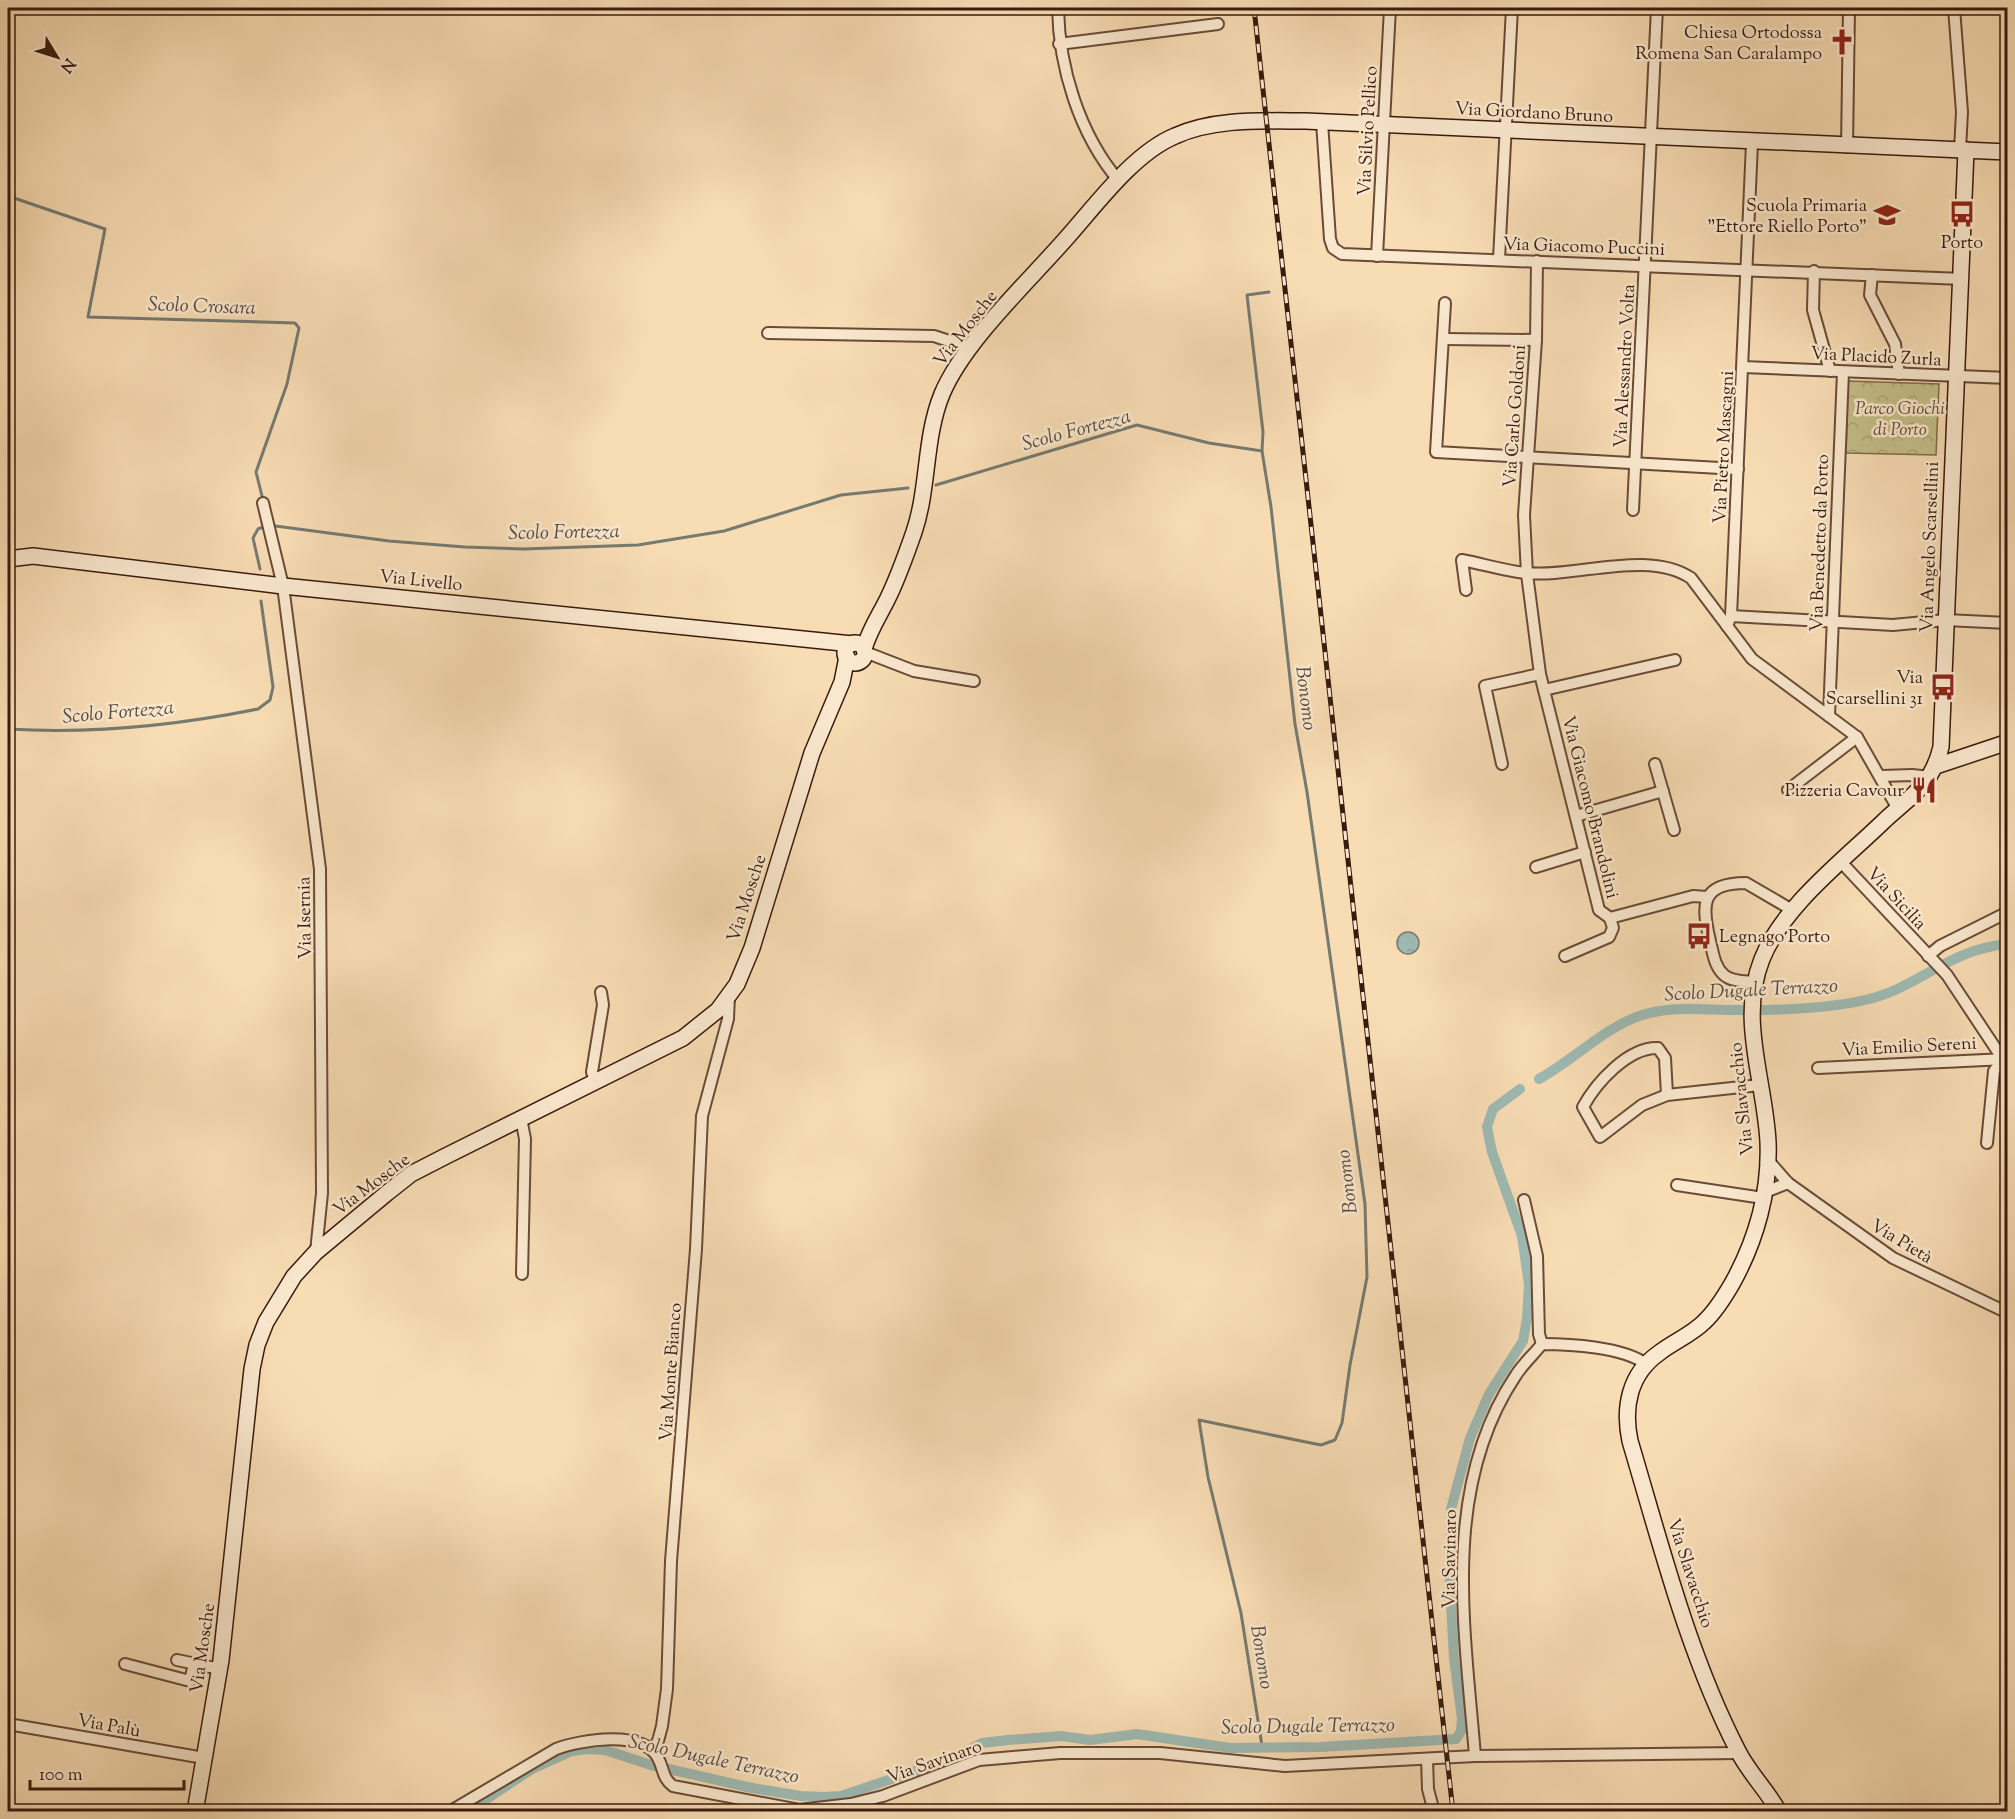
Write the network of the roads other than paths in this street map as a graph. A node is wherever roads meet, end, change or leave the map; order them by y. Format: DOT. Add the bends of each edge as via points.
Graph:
graph roads {
  1 [pos="1058,8"];
  2 [pos="1390,8"];
  3 [pos="1512,8"];
  4 [pos="1658,8"];
  5 [pos="1849,8"];
  6 [pos="1954,8"];
  7 [pos="1218,24"];
  8 [pos="1059,44"];
  9 [pos="1322,122"];
  10 [pos="1383,125"];
  11 [pos="1507,130"];
  12 [pos="1651,137"];
  13 [pos="1752,142"];
  14 [pos="1847,147"];
  15 [pos="1963,150"];
  16 [pos="2007,152"];
  17 [pos="1119,180"];
  18 [pos="1377,256"];
  19 [pos="1499,259"];
  20 [pos="1537,261"];
  21 [pos="1646,264"];
  22 [pos="1747,269"];
  23 [pos="1814,271"];
  24 [pos="1872,274"];
  25 [pos="1962,279"];
  26 [pos="1445,303"];
  27 [pos="768,333"];
  28 [pos="1445,339"];
  29 [pos="1536,340"];
  30 [pos="962,345"];
  31 [pos="1743,367"];
  32 [pos="1830,371"];
  33 [pos="1843,372"];
  34 [pos="1899,374"];
  35 [pos="1956,376"];
  36 [pos="2007,378"];
  37 [pos="1526,457"];
  38 [pos="1635,464"];
  39 [pos="1738,470"];
  40 [pos="263,503"];
  41 [pos="1633,510"];
  42 [pos="8,559"];
  43 [pos="1527,574"];
  44 [pos="283,586"];
  45 [pos="1466,590"];
  46 [pos="1946,620"];
  47 [pos="1729,621"];
  48 [pos="1832,621"];
  49 [pos="2007,623"];
  50 [pos="858,653"];
  51 [pos="1675,660"];
  52 [pos="1540,674"];
  53 [pos="974,681"];
  54 [pos="1544,690"];
  55 [pos="1830,716"];
  56 [pos="1857,737"];
  57 [pos="2007,742"];
  58 [pos="1502,764"];
  59 [pos="1655,764"];
  60 [pos="1934,771"];
  61 [pos="1881,777"];
  62 [pos="1788,790"];
  63 [pos="1663,791"];
  64 [pos="1898,808"];
  65 [pos="1576,816"];
  66 [pos="1674,830"];
  67 [pos="1585,852"];
  68 [pos="1841,862"];
  69 [pos="1536,867"];
  70 [pos="1707,897"];
  71 [pos="1794,911"];
  72 [pos="2007,912"];
  73 [pos="1610,918"];
  74 [pos="1565,956"];
  75 [pos="1930,958"];
  76 [pos="1755,982"];
  77 [pos="601,992"];
  78 [pos="729,996"];
  79 [pos="2006,1058"];
  80 [pos="1818,1068"];
  81 [pos="595,1081"];
  82 [pos="1760,1085"];
  83 [pos="1667,1095"];
  84 [pos="521,1118"];
  85 [pos="1987,1143"];
  86 [pos="1767,1159"];
  87 [pos="1788,1183"];
  88 [pos="1677,1185"];
  89 [pos="1764,1195"];
  90 [pos="1524,1200"];
  91 [pos="316,1252"];
  92 [pos="522,1274"];
  93 [pos="2007,1313"];
  94 [pos="1542,1344"];
  95 [pos="1646,1364"];
  96 [pos="177,1660"];
  97 [pos="125,1664"];
  98 [pos="194,1664"];
  99 [pos="220,1669"];
  100 [pos="8,1724"];
  101 [pos="652,1750"];
  102 [pos="1739,1753"];
  103 [pos="1475,1756"];
  104 [pos="204,1758"];
  105 [pos="1427,1758"];
  106 [pos="195,1812"];
  107 [pos="449,1812"];
  108 [pos="1434,1812"];
  109 [pos="1779,1812"];
  1 -- 8 [label="street"];
  2 -- 10 [label="street, Via Silvio Pellico"];
  3 -- 11 [label="street"];
  4 -- 12 [label="street, Via Alessandro Volta"];
  5 -- 14 [label="street"];
  6 -- 15 [label="street"];
  7 -- 8 [label="street"];
  8 -- 17 [label="street" via="1093,144"];
  9 -- 10 [label="main road, Via Giordano Bruno"];
  9 -- 17 [label="main road, Via Giordano Bruno" via="1274,121 1195,128 1164,141"];
  9 -- 18 [label="street, Via Giacomo Puccini" via="1331,244 1342,254"];
  10 -- 11 [label="main road, Via Giordano Bruno"];
  10 -- 18 [label="street, Via Silvio Pellico"];
  11 -- 12 [label="main road, Via Giordano Bruno"];
  11 -- 19 [label="street"];
  12 -- 13 [label="main road, Via Giordano Bruno"];
  12 -- 21 [label="street, Via Alessandro Volta"];
  13 -- 14 [label="main road, Via Giordano Bruno"];
  13 -- 22 [label="street, Via Pietro Mascagni"];
  14 -- 15 [label="main road, Via Giordano Bruno"];
  15 -- 16 [label="main road, Via Giordano Bruno"];
  15 -- 25 [label="main road, Via Angelo Scarsellini"];
  17 -- 50 [label="main road, Via Mosche" via="971,347 947,382 933,426 915,529 903,566"];
  18 -- 19 [label="street, Via Giacomo Puccini"];
  19 -- 20 [label="street, Via Giacomo Puccini"];
  20 -- 21 [label="street, Via Giacomo Puccini"];
  20 -- 29 [label="street, Via Carlo Goldoni"];
  21 -- 22 [label="street, Via Giacomo Puccini"];
  21 -- 38 [label="street, Via Alessandro Volta"];
  22 -- 23 [label="street, Via Giacomo Puccini"];
  22 -- 31 [label="street, Via Pietro Mascagni"];
  23 -- 24 [label="street, Via Giacomo Puccini"];
  23 -- 32 [label="street" via="1814,310"];
  24 -- 25 [label="street, Via Giacomo Puccini"];
  24 -- 34 [label="street" via="1870,294 1895,344"];
  25 -- 35 [label="main road, Via Angelo Scarsellini"];
  26 -- 28 [label="street"];
  27 -- 30 [label="street" via="934,336"];
  28 -- 29 [label="street"];
  28 -- 37 [label="street" via="1436,452"];
  29 -- 37 [label="street, Via Carlo Goldoni"];
  31 -- 32 [label="street, Via Placido Zurla"];
  31 -- 39 [label="street, Via Pietro Mascagni"];
  32 -- 33 [label="street, Via Placido Zurla"];
  33 -- 34 [label="street, Via Placido Zurla"];
  33 -- 48 [label="street, Via Benedetto da Porto"];
  34 -- 35 [label="street, Via Placido Zurla"];
  35 -- 36 [label="street, Via Placido Zurla"];
  35 -- 46 [label="main road, Via Angelo Scarsellini"];
  37 -- 38 [label="street"];
  37 -- 43 [label="street, Via Carlo Goldoni"];
  38 -- 39 [label="street"];
  38 -- 41 [label="street, Via Alessandro Volta"];
  39 -- 47 [label="street, Via Pietro Mascagni"];
  40 -- 44 [label="street, Via Isernia"];
  42 -- 44 [label="main road, Via Livello" via="33,556"];
  43 -- 45 [label="street" via="1462,560"];
  43 -- 47 [label="street" via="1668,567 1691,578"];
  43 -- 52 [label="street, Via Giacomo Brandolini"];
  44 -- 50 [label="main road, Via Livello" via="832,641"];
  44 -- 91 [label="street, Via Isernia" via="320,869 322,1193"];
  46 -- 48 [label="street" via="1893,625"];
  46 -- 49 [label="street"];
  46 -- 60 [label="main road, Via Angelo Scarsellini" via="1941,747"];
  47 -- 48 [label="street"];
  47 -- 55 [label="street" via="1752,659"];
  48 -- 55 [label="street, Via Benedetto da Porto"];
  50 -- 53 [label="street" via="914,671"];
  50 -- 78 [label="main road, Via Mosche" via="812,753 752,948"];
  51 -- 54 [label="street"];
  52 -- 54 [label="street, Via Giacomo Brandolini"];
  52 -- 58 [label="street" via="1485,686"];
  54 -- 65 [label="street, Via Giacomo Brandolini"];
  55 -- 56 [label="street"];
  56 -- 61 [label="street"];
  56 -- 62 [label="street"];
  57 -- 60 [label="main road"];
  59 -- 63 [label="street"];
  60 -- 61 [label="street"];
  60 -- 64 [label="main road, Via Slavacchio"];
  61 -- 64 [label="street"];
  63 -- 65 [label="street"];
  63 -- 66 [label="street"];
  64 -- 68 [label="main road, Via Slavacchio"];
  65 -- 67 [label="street, Via Giacomo Brandolini"];
  67 -- 69 [label="street"];
  67 -- 73 [label="street, Via Giacomo Brandolini" via="1599,910"];
  68 -- 71 [label="main road, Via Slavacchio"];
  68 -- 75 [label="street, Via Sicilia"];
  70 -- 71 [label="street, Via Giacomo Brandolini" via="1715,889 1746,883"];
  70 -- 73 [label="street, Via Giacomo Brandolini" via="1693,896"];
  70 -- 76 [label="street" via="1704,916 1718,967 1728,978"];
  71 -- 76 [label="main road, Via Slavacchio" via="1768,946"];
  72 -- 75 [label="street, Via Sicilia" via="1940,946"];
  73 -- 74 [label="street" via="1609,938"];
  75 -- 79 [label="street, Via Sicilia" via="1947,975"];
  76 -- 82 [label="main road, Via Slavacchio" via="1752,1021"];
  77 -- 81 [label="street" via="603,1005 592,1072"];
  78 -- 81 [label="main road, Via Mosche" via="705,1023 683,1038"];
  78 -- 101 [label="street, Via Monte Bianco" via="728,1019 702,1116 696,1249 671,1561 667,1689 663,1726"];
  79 -- 80 [label="street, Via Emilio Sereni"];
  79 -- 85 [label="street" via="1994,1071"];
  81 -- 84 [label="main road, Via Mosche"];
  82 -- 83 [label="street"];
  82 -- 86 [label="main road, Via Slavacchio"];
  83 -- 83 [label="street" via="1665,1058 1658,1048 1647,1048 1612,1072 1583,1107 1600,1137 1642,1105"];
  84 -- 91 [label="main road, Via Mosche" via="411,1174"];
  84 -- 92 [label="street" via="525,1139"];
  86 -- 87 [label="street, Via Pietà"];
  86 -- 89 [label="main road, Via Slavacchio"];
  87 -- 89 [label="street"];
  87 -- 93 [label="street, Via Pietà" via="1893,1258"];
  88 -- 89 [label="street"];
  89 -- 95 [label="main road, Via Slavacchio" via="1745,1254 1719,1304 1703,1323"];
  90 -- 94 [label="street" via="1537,1256"];
  91 -- 99 [label="main road, Via Mosche" via="285,1290 256,1345"];
  94 -- 95 [label="street" via="1616,1352"];
  94 -- 103 [label="street, Via Savinaro" via="1517,1374 1492,1419 1468,1493 1464,1518 1465,1614"];
  95 -- 102 [label="main road, Via Slavacchio" via="1628,1397 1630,1441 1703,1672"];
  96 -- 98 [label="street"];
  97 -- 98 [label="street" via="190,1681"];
  98 -- 99 [label="street"];
  99 -- 104 [label="main road, Via Mosche"];
  100 -- 104 [label="street, Via Palù"];
  101 -- 105 [label="street, Via Savinaro" via="668,1783 680,1789 799,1810 883,1796 957,1767 990,1759 1060,1753 1160,1753 1285,1766"];
  101 -- 107 [label="street" via="618,1740 575,1742 547,1754"];
  102 -- 103 [label="street, Via Savinaro"];
  102 -- 109 [label="main road, Via Slavacchio"];
  103 -- 105 [label="street, Via Savinaro"];
  104 -- 106 [label="main road, Via Mosche"];
  105 -- 108 [label="street"];
}
